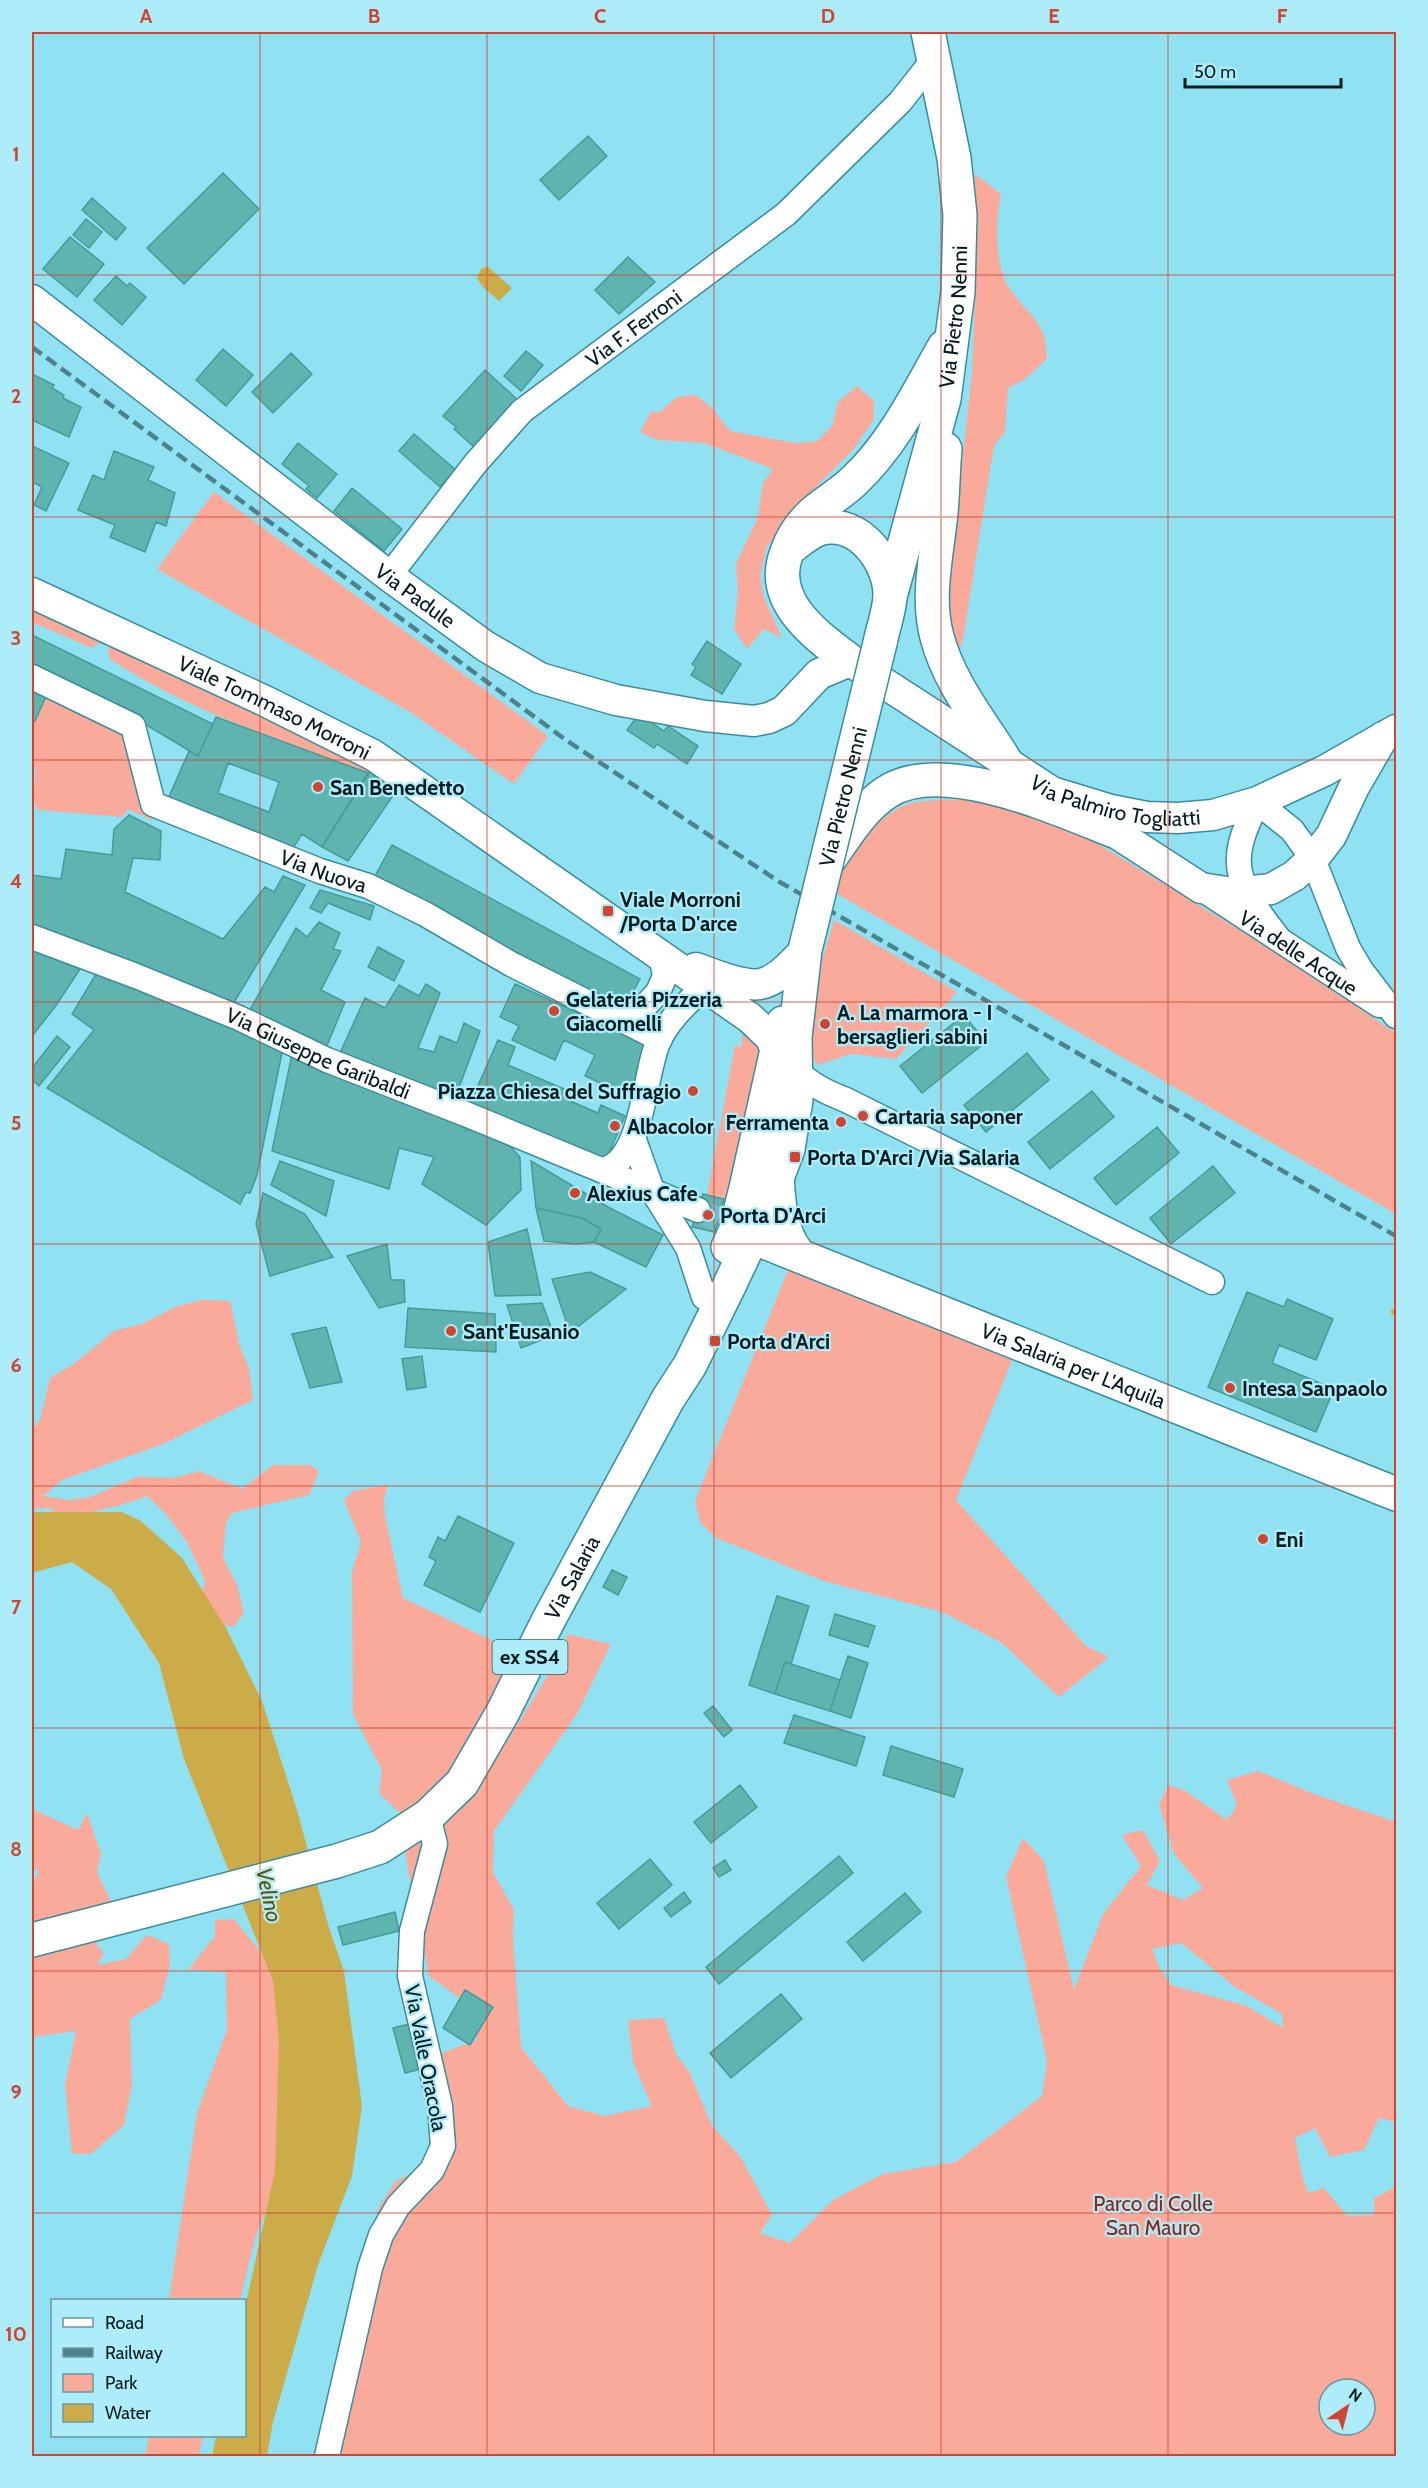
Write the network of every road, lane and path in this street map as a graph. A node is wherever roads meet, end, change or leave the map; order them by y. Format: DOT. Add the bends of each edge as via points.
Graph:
graph roads {
  1 [pos="931,45"];
  2 [pos="900,102"];
  3 [pos="946,122"];
  4 [pos="32,300"];
  5 [pos="954,328"];
  6 [pos="944,399"];
  7 [pos="787,550"];
  8 [pos="389,576"];
  9 [pos="32,593"];
  10 [pos="890,597"];
  11 [pos="850,661"];
  12 [pos="32,677"];
  13 [pos="1390,733"];
  14 [pos="1006,762"];
  15 [pos="1052,792"];
  16 [pos="1257,802"];
  17 [pos="1114,831"];
  18 [pos="1313,859"];
  19 [pos="828,861"];
  20 [pos="1201,888"];
  21 [pos="1248,892"];
  22 [pos="32,937"];
  23 [pos="1279,939"];
  24 [pos="805,950"];
  25 [pos="666,958"];
  26 [pos="706,986"];
  27 [pos="787,1004"];
  28 [pos="1396,1016"];
  29 [pos="619,1017"];
  30 [pos="754,1021"];
  31 [pos="660,1038"];
  32 [pos="790,1085"];
  33 [pos="846,1100"];
  34 [pos="634,1140"];
  35 [pos="603,1170"];
  36 [pos="777,1177"];
  37 [pos="652,1190"];
  38 [pos="726,1230"];
  39 [pos="798,1254"];
  40 [pos="1212,1281"];
  41 [pos="704,1297"];
  42 [pos="668,1399"];
  43 [pos="1396,1494"];
  44 [pos="428,1816"];
  45 [pos="32,1940"];
  46 [pos="327,2457"];
  1 -- 2 [label="street, Via F. Ferroni"];
  1 -- 3 [label="main road, Via Pietro Nenni"];
  2 -- 3 [label="street" via="917,102 932,108"];
  2 -- 8 [label="street, Via F. Ferroni" via="786,214 522,411 475,464"];
  3 -- 5 [label="main road, Via Pietro Nenni" via="960,215"];
  4 -- 8 [label="street, Via Padule"];
  5 -- 6 [label="main road, Via Pietro Nenni"];
  5 -- 7 [label="main road" via="886,445 855,480 811,514"];
  6 -- 10 [label="main road, Via Pietro Nenni"];
  6 -- 14 [label="main road" via="941,513 932,614 947,664"];
  7 -- 10 [label="main road" via="816,530 848,529 875,552 885,569"];
  7 -- 11 [label="main road" via="781,579 792,609"];
  8 -- 11 [label="street, Via Padule" via="485,646 540,678 616,700 754,721 784,711 819,674"];
  9 -- 25 [label="street, Viale Tommaso Morroni" via="265,700 373,755"];
  10 -- 19 [label="main road, Via Pietro Nenni, bridge"];
  11 -- 14 [label="street, Via Palmiro Togliatti"];
  12 -- 29 [label="street, Via Nuova" via="133,726 153,804 320,871 368,886 529,974"];
  13 -- 16 [label="street, Via Palmiro Togliatti" via="1324,771"];
  13 -- 18 [label="street" via="1354,787 1331,836"];
  14 -- 15 [label="street, Via Palmiro Togliatti"];
  15 -- 16 [label="street, Via Palmiro Togliatti" via="1147,817 1213,815"];
  15 -- 17 [label="street"];
  16 -- 18 [label="street" via="1292,830"];
  16 -- 21 [label="street" via="1238,858"];
  17 -- 19 [label="main road" via="1043,803 985,786 945,779 919,781 889,790 867,807"];
  17 -- 20 [label="street"];
  18 -- 21 [label="street" via="1271,889"];
  18 -- 28 [label="street" via="1348,948"];
  19 -- 24 [label="main road, Via Pietro Nenni, bridge"];
  20 -- 21 [label="street"];
  20 -- 23 [label="street, Via delle Acque"];
  21 -- 23 [label="street"];
  22 -- 35 [label="street, Via Giuseppe Garibaldi" via="239,1018 327,1060"];
  23 -- 28 [label="street, Via delle Acque"];
  24 -- 25 [label="street" via="778,975 760,984 736,981"];
  24 -- 27 [label="main road"];
  24 -- 32 [label="main road"];
  25 -- 26 [label="street, Viale Tommaso Morroni"];
  25 -- 29 [label="street" via="665,976 658,992 637,1015"];
  26 -- 30 [label="street, Viale Tommaso Morroni"];
  26 -- 31 [label="street" via="685,1003"];
  27 -- 30 [label="street"];
  27 -- 32 [label="main road"];
  29 -- 31 [label="street, Via Nuova"];
  30 -- 32 [label="street, Viale Tommaso Morroni" via="771,1038"];
  31 -- 34 [label="street"];
  32 -- 33 [label="street" via="807,1082"];
  32 -- 33 [label="street" via="810,1106"];
  32 -- 36 [label="main road" via="788,1149"];
  32 -- 38 [label="main road"];
  33 -- 40 [label="street"];
  34 -- 35 [label="street" via="618,1163"];
  34 -- 37 [label="street"];
  35 -- 37 [label="street, Via Giuseppe Garibaldi"];
  36 -- 38 [label="main road"];
  36 -- 39 [label="main road" via="781,1220 788,1241"];
  37 -- 38 [label="street, Via Giuseppe Garibaldi"];
  37 -- 41 [label="street" via="688,1248"];
  38 -- 39 [label="main road, Via Salaria per L'Aquila"];
  38 -- 41 [label="main road, Via Salaria / ex SS4"];
  38 -- 42 [label="main road, Via Salaria / ex SS4" via="690,1365"];
  39 -- 43 [label="main road, Via Salaria per L'Aquila"];
  41 -- 42 [label="main road, Via Salaria / ex SS4"];
  42 -- 44 [label="main road, Via Salaria / ex SS4" via="468,1773"];
  44 -- 45 [label="main road, Via Salaria / ex SS4" via="380,1847 337,1861"];
  44 -- 46 [label="street, Via Valle Oracola" via="435,1844 412,1930 410,1976 440,2106 443,2146 432,2170 398,2206 381,2235"];
}
